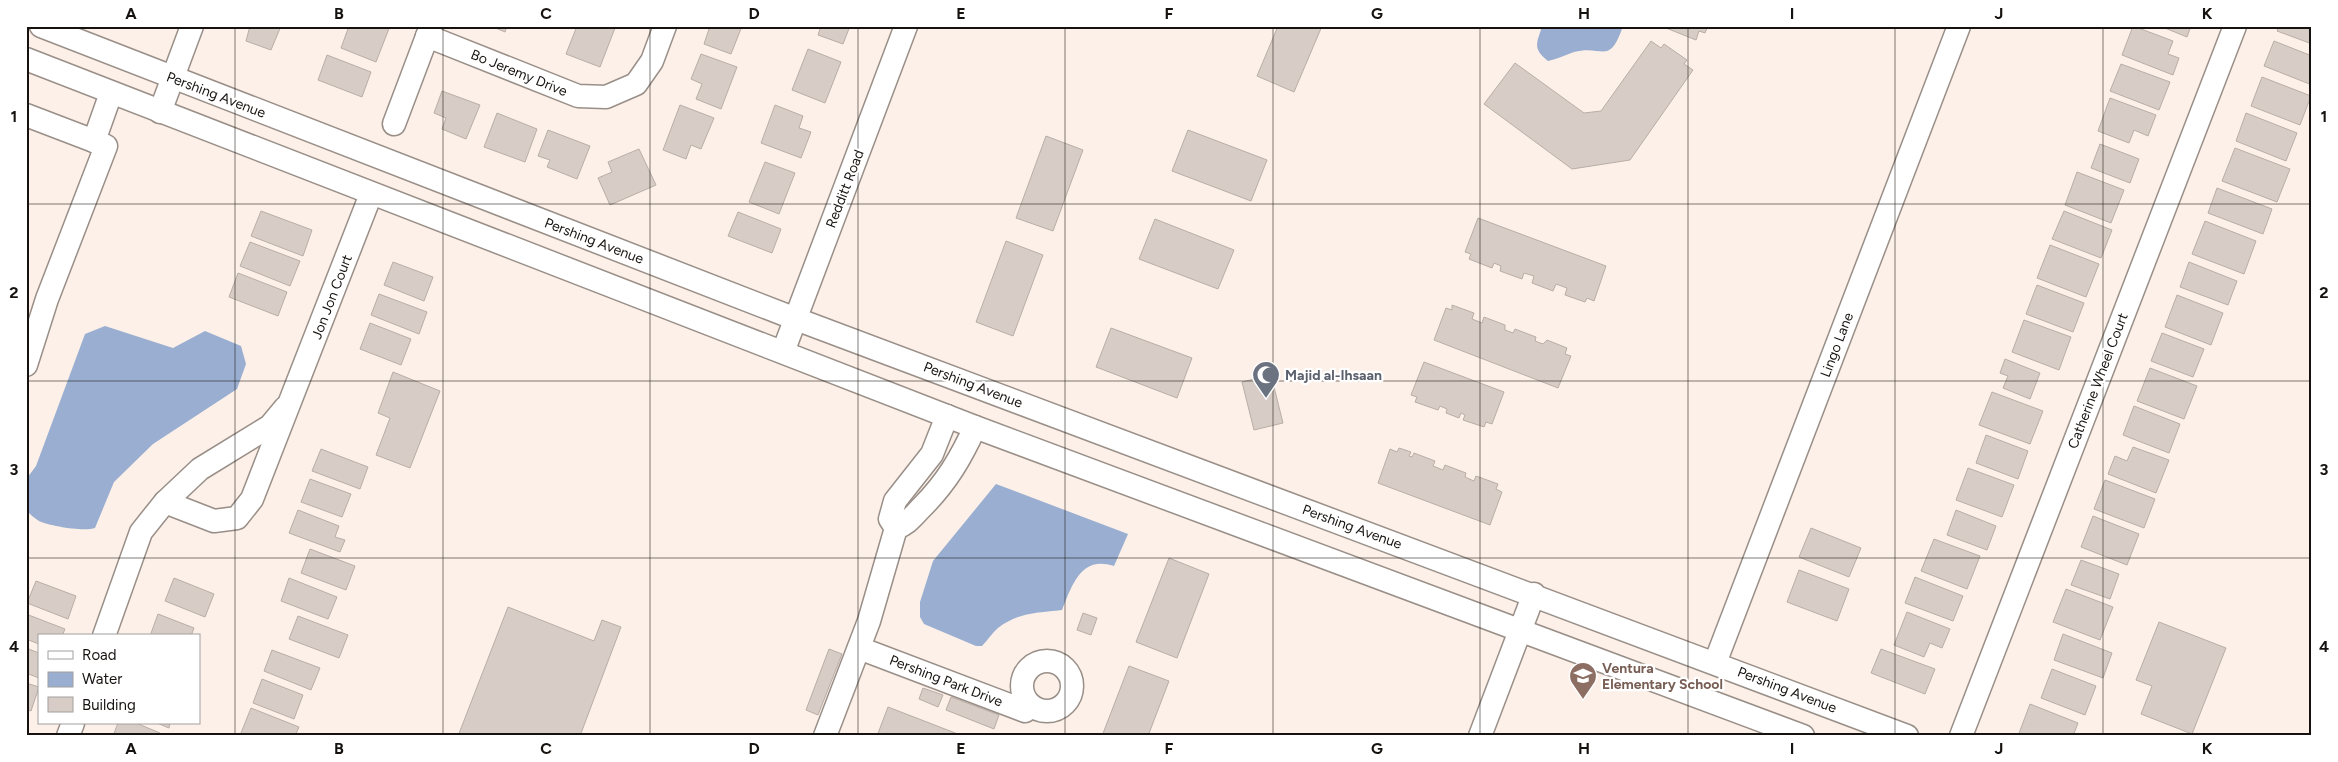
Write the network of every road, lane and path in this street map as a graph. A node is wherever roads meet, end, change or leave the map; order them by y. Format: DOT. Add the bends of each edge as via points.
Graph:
graph roads {
  1 [pos="41,26"];
  2 [pos="192,26"];
  3 [pos="665,26"];
  4 [pos="906,26"];
  5 [pos="1959,26"];
  6 [pos="2235,26"];
  7 [pos="429,31"];
  8 [pos="26,59"];
  9 [pos="172,79"];
  10 [pos="111,93"];
  11 [pos="160,112"];
  12 [pos="26,115"];
  13 [pos="394,124"];
  14 [pos="94,141"];
  15 [pos="371,194"];
  16 [pos="796,319"];
  17 [pos="783,352"];
  18 [pos="26,364"];
  19 [pos="292,400"];
  20 [pos="947,416"];
  21 [pos="975,427"];
  22 [pos="918,473"];
  23 [pos="939,490"];
  24 [pos="165,502"];
  25 [pos="896,528"];
  26 [pos="1534,594"];
  27 [pos="1520,630"];
  28 [pos="105,634"];
  29 [pos="858,648"];
  30 [pos="1715,663"];
  31 [pos="1028,702"];
  32 [pos="73,724"];
  33 [pos="68,736"];
  34 [pos="824,736"];
  35 [pos="1480,736"];
  36 [pos="1803,736"];
  37 [pos="1907,736"];
  38 [pos="1961,736"];
  1 -- 9 [label="street, Pershing Avenue"];
  2 -- 9 [label="street"];
  3 -- 7 [label="street, Bo Jeremy Drive" via="652,61 636,84 606,97 578,96"];
  4 -- 16 [label="street, Redditt Road"];
  5 -- 30 [label="street, Lingo Lane"];
  6 -- 38 [label="street, Catherine Wheel Court"];
  7 -- 13 [label="street"];
  8 -- 10 [label="street"];
  9 -- 11 [label="street"];
  9 -- 16 [label="street, Pershing Avenue"];
  10 -- 11 [label="street"];
  10 -- 14 [label="street"];
  11 -- 15 [label="street"];
  12 -- 14 [label="street"];
  14 -- 18 [label="street" via="106,146 47,299"];
  15 -- 17 [label="street"];
  15 -- 19 [label="street, Jon Jon Court"];
  16 -- 17 [label="street, Redditt Road"];
  16 -- 26 [label="street, Pershing Avenue"];
  17 -- 20 [label="street"];
  19 -- 24 [label="street, Jon Jon Court" via="270,426 200,469"];
  19 -- 24 [label="street, Jon Jon Court" via="252,499 237,518 214,521"];
  20 -- 21 [label="street"];
  20 -- 22 [label="street" via="932,454"];
  21 -- 23 [label="street" via="962,456"];
  21 -- 27 [label="street"];
  22 -- 23 [label="street"];
  22 -- 25 [label="street" via="895,501 890,519"];
  23 -- 25 [label="street" via="907,524"];
  24 -- 28 [label="street, Jon Jon Court" via="141,532"];
  25 -- 29 [label="street"];
  26 -- 27 [label="street"];
  26 -- 30 [label="street, Pershing Avenue"];
  27 -- 35 [label="street"];
  27 -- 36 [label="street"];
  29 -- 31 [label="street, Pershing Park Drive" via="1025,711"];
  29 -- 34 [label="street"];
  30 -- 37 [label="street, Pershing Avenue"];
  32 -- 33 [label="street"];
}
